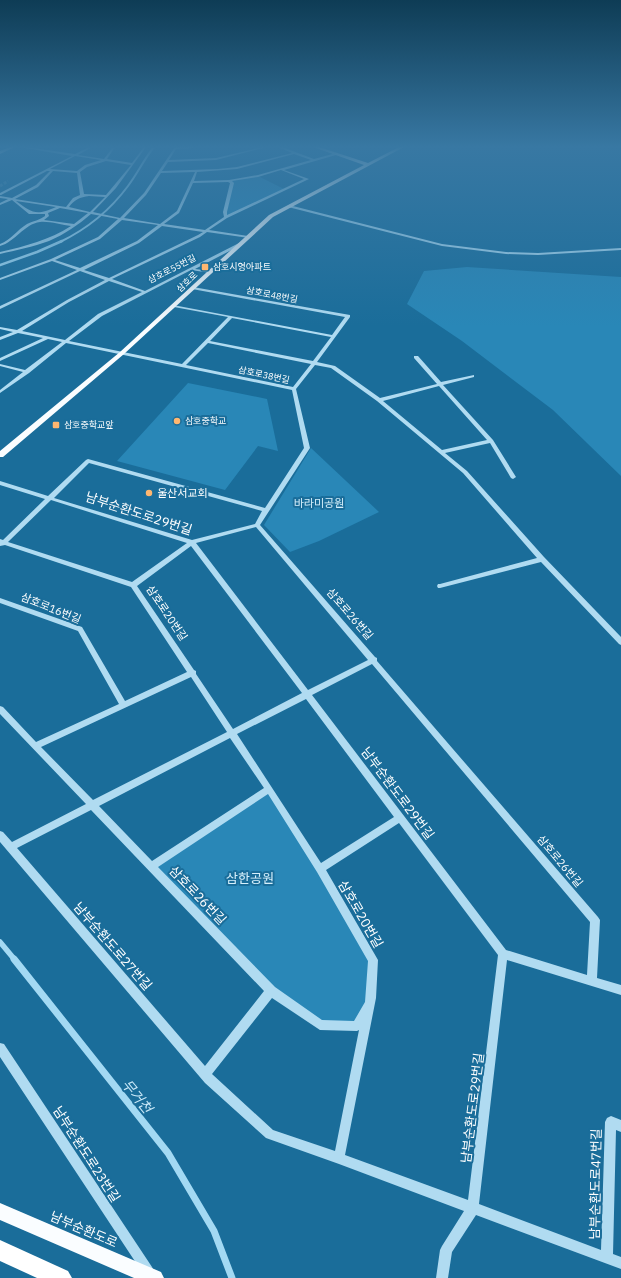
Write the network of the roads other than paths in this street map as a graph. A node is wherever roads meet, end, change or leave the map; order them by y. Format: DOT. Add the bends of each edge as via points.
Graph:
graph roads {
  1 [pos="22,207"];
  2 [pos="60,207"];
  3 [pos="96,207"];
  4 [pos="133,207"];
  5 [pos="181,207"];
  6 [pos="226,207"];
  7 [pos="248,207"];
  8 [pos="288,207"];
  9 [pos="291,207"];
  10 [pos="67,208"];
  11 [pos="46,213"];
  12 [pos="89,213"];
  13 [pos="226,217"];
  14 [pos="121,219"];
  15 [pos="42,221"];
  16 [pos="75,225"];
  17 [pos="161,225"];
  18 [pos="206,232"];
  19 [pos="248,237"];
  20 [pos="7,243"];
  21 [pos="14,243"];
  22 [pos="21,243"];
  23 [pos="242,243"];
  24 [pos="32,244"];
  25 [pos="0,245"];
  26 [pos="621,249"];
  27 [pos="0,253"];
  28 [pos="52,260"];
  29 [pos="78,269"];
  30 [pos="190,269"];
  31 [pos="210,272"];
  32 [pos="0,279"];
  33 [pos="108,280"];
  34 [pos="193,288"];
  35 [pos="145,292"];
  36 [pos="174,306"];
  37 [pos="0,308"];
  38 [pos="231,317"];
  39 [pos="0,328"];
  40 [pos="17,332"];
  41 [pos="333,336"];
  42 [pos="47,338"];
  43 [pos="0,339"];
  44 [pos="65,342"];
  45 [pos="208,342"];
  46 [pos="122,353"];
  47 [pos="416,357"];
  48 [pos="0,360"];
  49 [pos="314,363"];
  50 [pos="0,365"];
  51 [pos="183,366"];
  52 [pos="27,372"];
  53 [pos="472,376"];
  54 [pos="439,384"];
  55 [pos="294,389"];
  56 [pos="0,392"];
  57 [pos="379,400"];
  58 [pos="491,441"];
  59 [pos="441,452"];
  60 [pos="0,455"];
  61 [pos="513,477"];
  62 [pos="0,483"];
  63 [pos="50,498"];
  64 [pos="266,510"];
  65 [pos="257,525"];
  66 [pos="192,542"];
  67 [pos="1,543"];
  68 [pos="542,559"];
  69 [pos="133,585"];
  70 [pos="440,586"];
  71 [pos="0,600"];
  72 [pos="621,642"];
  73 [pos="374,660"];
  74 [pos="193,673"];
  75 [pos="307,694"];
  76 [pos="124,705"];
  77 [pos="0,710"];
  78 [pos="232,733"];
  79 [pos="35,746"];
  80 [pos="269,789"];
  81 [pos="92,804"];
  82 [pos="400,818"];
  83 [pos="0,835"];
  84 [pos="11,847"];
  85 [pos="152,866"];
  86 [pos="320,869"];
  87 [pos="503,954"];
  88 [pos="592,981"];
  89 [pos="621,990"];
  90 [pos="271,991"];
  91 [pos="372,998"];
  92 [pos="0,1048"];
  93 [pos="205,1074"];
  94 [pos="621,1126"];
  95 [pos="339,1158"];
  96 [pos="473,1208"];
  97 [pos="0,1211"];
  98 [pos="0,1250"];
  99 [pos="607,1258"];
  100 [pos="621,1263"];
  101 [pos="153,1277"];
  102 [pos="61,1278"];
  103 [pos="442,1278"];
  1 -- 11 [label="street" via="30,213"];
  2 -- 10 [label="street"];
  2 -- 11 [label="street"];
  3 -- 12 [label="street"];
  4 -- 14 [label="street"];
  5 -- 17 [label="street" via="178,212"];
  6 -- 13 [label="street"];
  7 -- 13 [label="street, 삼호로55번길"];
  8 -- 19 [label="main road, 삼호로" via="271,216"];
  9 -- 26 [label="street" via="442,246 538,254"];
  10 -- 12 [label="street"];
  11 -- 15 [label="street" via="47,216"];
  12 -- 14 [label="street"];
  12 -- 16 [label="street"];
  13 -- 18 [label="street, 삼호로55번길"];
  14 -- 17 [label="street"];
  14 -- 28 [label="street" via="99,238"];
  15 -- 16 [label="street"];
  15 -- 20 [label="street" via="32,223"];
  16 -- 24 [label="street" via="48,240"];
  17 -- 18 [label="street"];
  17 -- 29 [label="street" via="138,242"];
  18 -- 19 [label="street"];
  18 -- 33 [label="street, 삼호로55번길"];
  19 -- 23 [label="main road, 삼호로"];
  20 -- 21 [label="street"];
  20 -- 25 [label="street"];
  22 -- 24 [label="street"];
  23 -- 30 [label="street, 삼호로55번길"];
  23 -- 31 [label="main road, 삼호로"];
  24 -- 27 [label="street"];
  28 -- 29 [label="street, 삼호로55번길"];
  28 -- 32 [label="street"];
  29 -- 33 [label="street, 삼호로55번길"];
  29 -- 37 [label="street"];
  30 -- 31 [label="street"];
  30 -- 35 [label="street, 삼호로55번길"];
  31 -- 34 [label="main road, 삼호로"];
  33 -- 35 [label="street, 삼호로55번길"];
  33 -- 40 [label="street" via="68,300"];
  34 -- 36 [label="main road, 삼호로"];
  34 -- 41 [label="street, 삼호로48번길" via="348,316"];
  35 -- 44 [label="street" via="100,315"];
  36 -- 38 [label="street"];
  36 -- 46 [label="main road, 삼호로"];
  38 -- 41 [label="street"];
  38 -- 45 [label="street"];
  39 -- 40 [label="street, 삼호로38번길"];
  40 -- 42 [label="street, 삼호로38번길"];
  40 -- 43 [label="street"];
  41 -- 49 [label="street"];
  42 -- 44 [label="street, 삼호로38번길"];
  42 -- 48 [label="street"];
  44 -- 46 [label="street, 삼호로38번길"];
  44 -- 52 [label="street"];
  45 -- 49 [label="street"];
  45 -- 51 [label="street"];
  46 -- 51 [label="street, 삼호로38번길"];
  46 -- 60 [label="main road, 삼호로"];
  47 -- 54 [label="street"];
  49 -- 55 [label="street"];
  49 -- 57 [label="street" via="333,367"];
  50 -- 52 [label="street"];
  51 -- 55 [label="street, 삼호로38번길"];
  52 -- 56 [label="street"];
  53 -- 54 [label="street"];
  54 -- 57 [label="street"];
  54 -- 58 [label="street"];
  55 -- 64 [label="street, 삼호로38번길" via="307,448"];
  57 -- 59 [label="street"];
  58 -- 59 [label="street"];
  58 -- 61 [label="street"];
  59 -- 68 [label="street" via="465,472"];
  62 -- 63 [label="street, 남부순환도로29번길"];
  63 -- 64 [label="street" via="88,461"];
  63 -- 66 [label="street, 남부순환도로29번길"];
  63 -- 67 [label="street"];
  64 -- 65 [label="street"];
  65 -- 66 [label="street"];
  65 -- 73 [label="street, 삼호로26번길"];
  66 -- 69 [label="street"];
  66 -- 75 [label="street, 남부순환도로29번길"];
  67 -- 69 [label="street, 삼호로20번길"];
  68 -- 70 [label="street"];
  68 -- 72 [label="street"];
  69 -- 74 [label="street, 삼호로20번길"];
  71 -- 76 [label="street, 삼호로16번길" via="80,629"];
  73 -- 75 [label="street"];
  73 -- 88 [label="street, 삼호로26번길" via="595,920"];
  74 -- 76 [label="street"];
  74 -- 78 [label="street, 삼호로20번길"];
  75 -- 78 [label="street"];
  75 -- 82 [label="street, 남부순환도로29번길"];
  76 -- 79 [label="street"];
  77 -- 79 [label="street, 삼호로26번길"];
  78 -- 80 [label="street, 삼호로20번길"];
  78 -- 81 [label="street"];
  79 -- 81 [label="street, 삼호로26번길"];
  80 -- 85 [label="street"];
  80 -- 86 [label="street, 삼호로20번길"];
  81 -- 84 [label="street"];
  81 -- 85 [label="street, 삼호로26번길"];
  82 -- 86 [label="street"];
  82 -- 87 [label="street, 남부순환도로29번길"];
  83 -- 84 [label="street, 남부순환도로27번길"];
  84 -- 93 [label="street, 남부순환도로27번길"];
  85 -- 90 [label="street, 삼호로26번길"];
  86 -- 91 [label="street, 삼호로20번길" via="373,960"];
  87 -- 88 [label="street"];
  87 -- 96 [label="street, 남부순환도로29번길"];
  88 -- 89 [label="street"];
  90 -- 91 [label="street, 삼호로26번길" via="320,1025 357,1026"];
  90 -- 93 [label="street"];
  91 -- 95 [label="street, 삼호로20번길"];
  92 -- 101 [label="street, 남부순환도로23번길"];
  93 -- 95 [label="street, 남부순환도로27번길" via="270,1134"];
  94 -- 99 [label="street, 남부순환도로47번길" via="611,1122"];
  95 -- 96 [label="street, 남부순환도로47번길"];
  96 -- 99 [label="street, 남부순환도로47번길"];
  96 -- 103 [label="street, 남부순환도로29번길" via="446,1250"];
  97 -- 101 [label="main road, 남부순환도로"];
  98 -- 102 [label="highway"];
  99 -- 100 [label="street, 남부순환도로47번길"];
}
